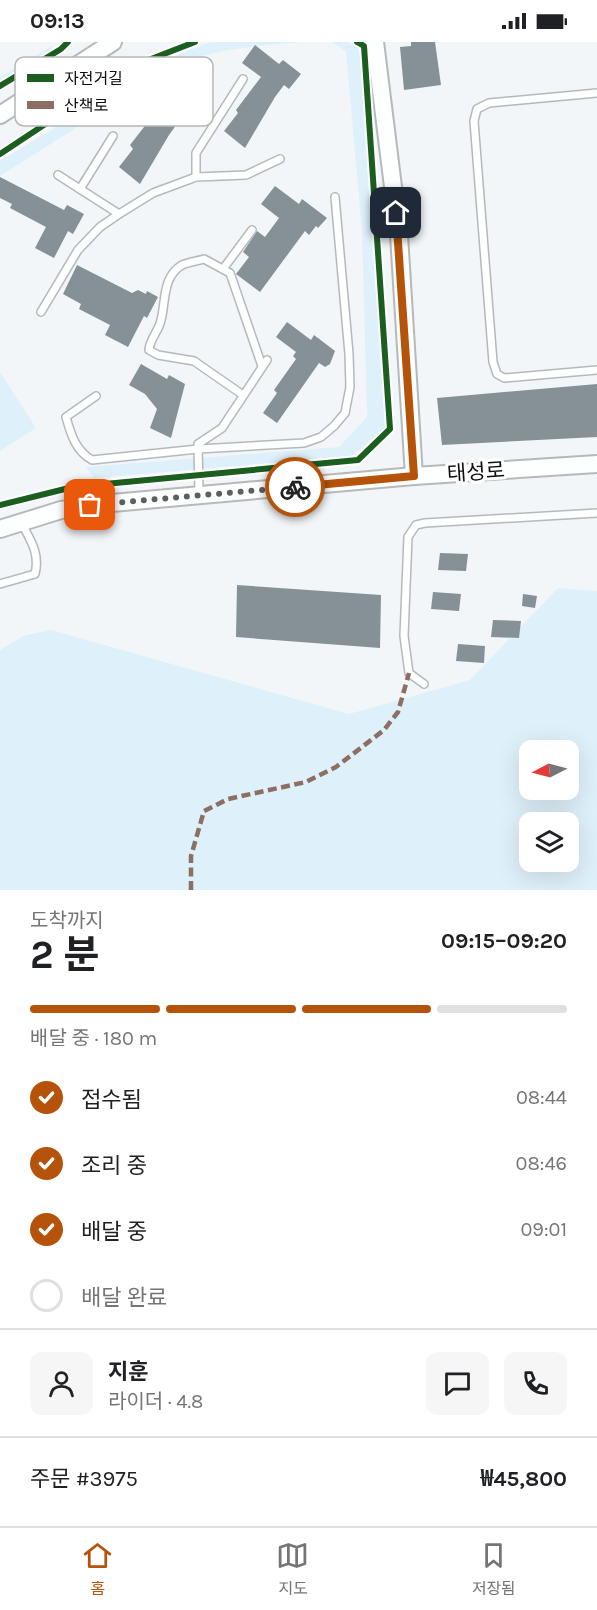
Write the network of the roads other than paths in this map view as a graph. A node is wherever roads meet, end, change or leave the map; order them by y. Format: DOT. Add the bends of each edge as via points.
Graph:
graph roads {
  1 [pos="113,42"];
  2 [pos="375,42"];
  3 [pos="90,57"];
  4 [pos="243,79"];
  5 [pos="597,93"];
  6 [pos="15,105"];
  7 [pos="0,115"];
  8 [pos="113,136"];
  9 [pos="280,159"];
  10 [pos="58,175"];
  11 [pos="196,177"];
  12 [pos="80,189"];
  13 [pos="335,197"];
  14 [pos="119,214"];
  15 [pos="252,230"];
  16 [pos="223,269"];
  17 [pos="41,312"];
  18 [pos="597,370"];
  19 [pos="243,394"];
  20 [pos="96,396"];
  21 [pos="198,449"];
  22 [pos="597,464"];
  23 [pos="414,476"];
  24 [pos="199,495"];
  25 [pos="597,513"];
  26 [pos="21,522"];
  27 [pos="0,529"];
  28 [pos="0,584"];
  29 [pos="424,684"];
  1 -- 3 [label="street"];
  2 -- 23 [label="street" via="399,235"];
  4 -- 11 [label="lane" via="196,153"];
  5 -- 18 [label="lane" via="489,103 477,109 474,121 497,374 504,378"];
  6 -- 7 [label="street"];
  8 -- 12 [label="lane"];
  9 -- 11 [label="lane" via="246,175"];
  10 -- 12 [label="lane"];
  11 -- 14 [label="lane" via="153,194"];
  12 -- 14 [label="lane"];
  13 -- 21 [label="lane" via="349,354 350,387 345,412 321,437 304,443"];
  14 -- 17 [label="lane" via="78,250"];
  15 -- 16 [label="lane"];
  16 -- 19 [label="lane" via="230,273 264,363"];
  16 -- 19 [label="lane" via="204,259 183,264 171,275 161,322 150,350 194,361"];
  19 -- 21 [label="lane" via="222,428 198,444"];
  20 -- 21 [label="lane" via="66,417 72,437 83,455 92,460"];
  21 -- 24 [label="lane"];
  22 -- 23 [label="street, 태성로"];
  23 -- 24 [label="street, 태성로"];
  24 -- 26 [label="street, 태성로" via="90,505"];
  25 -- 29 [label="lane" via="416,525 408,537 404,636 409,673"];
  26 -- 27 [label="street, 태성로"];
  26 -- 28 [label="lane" via="36,553 35,574"];
}
